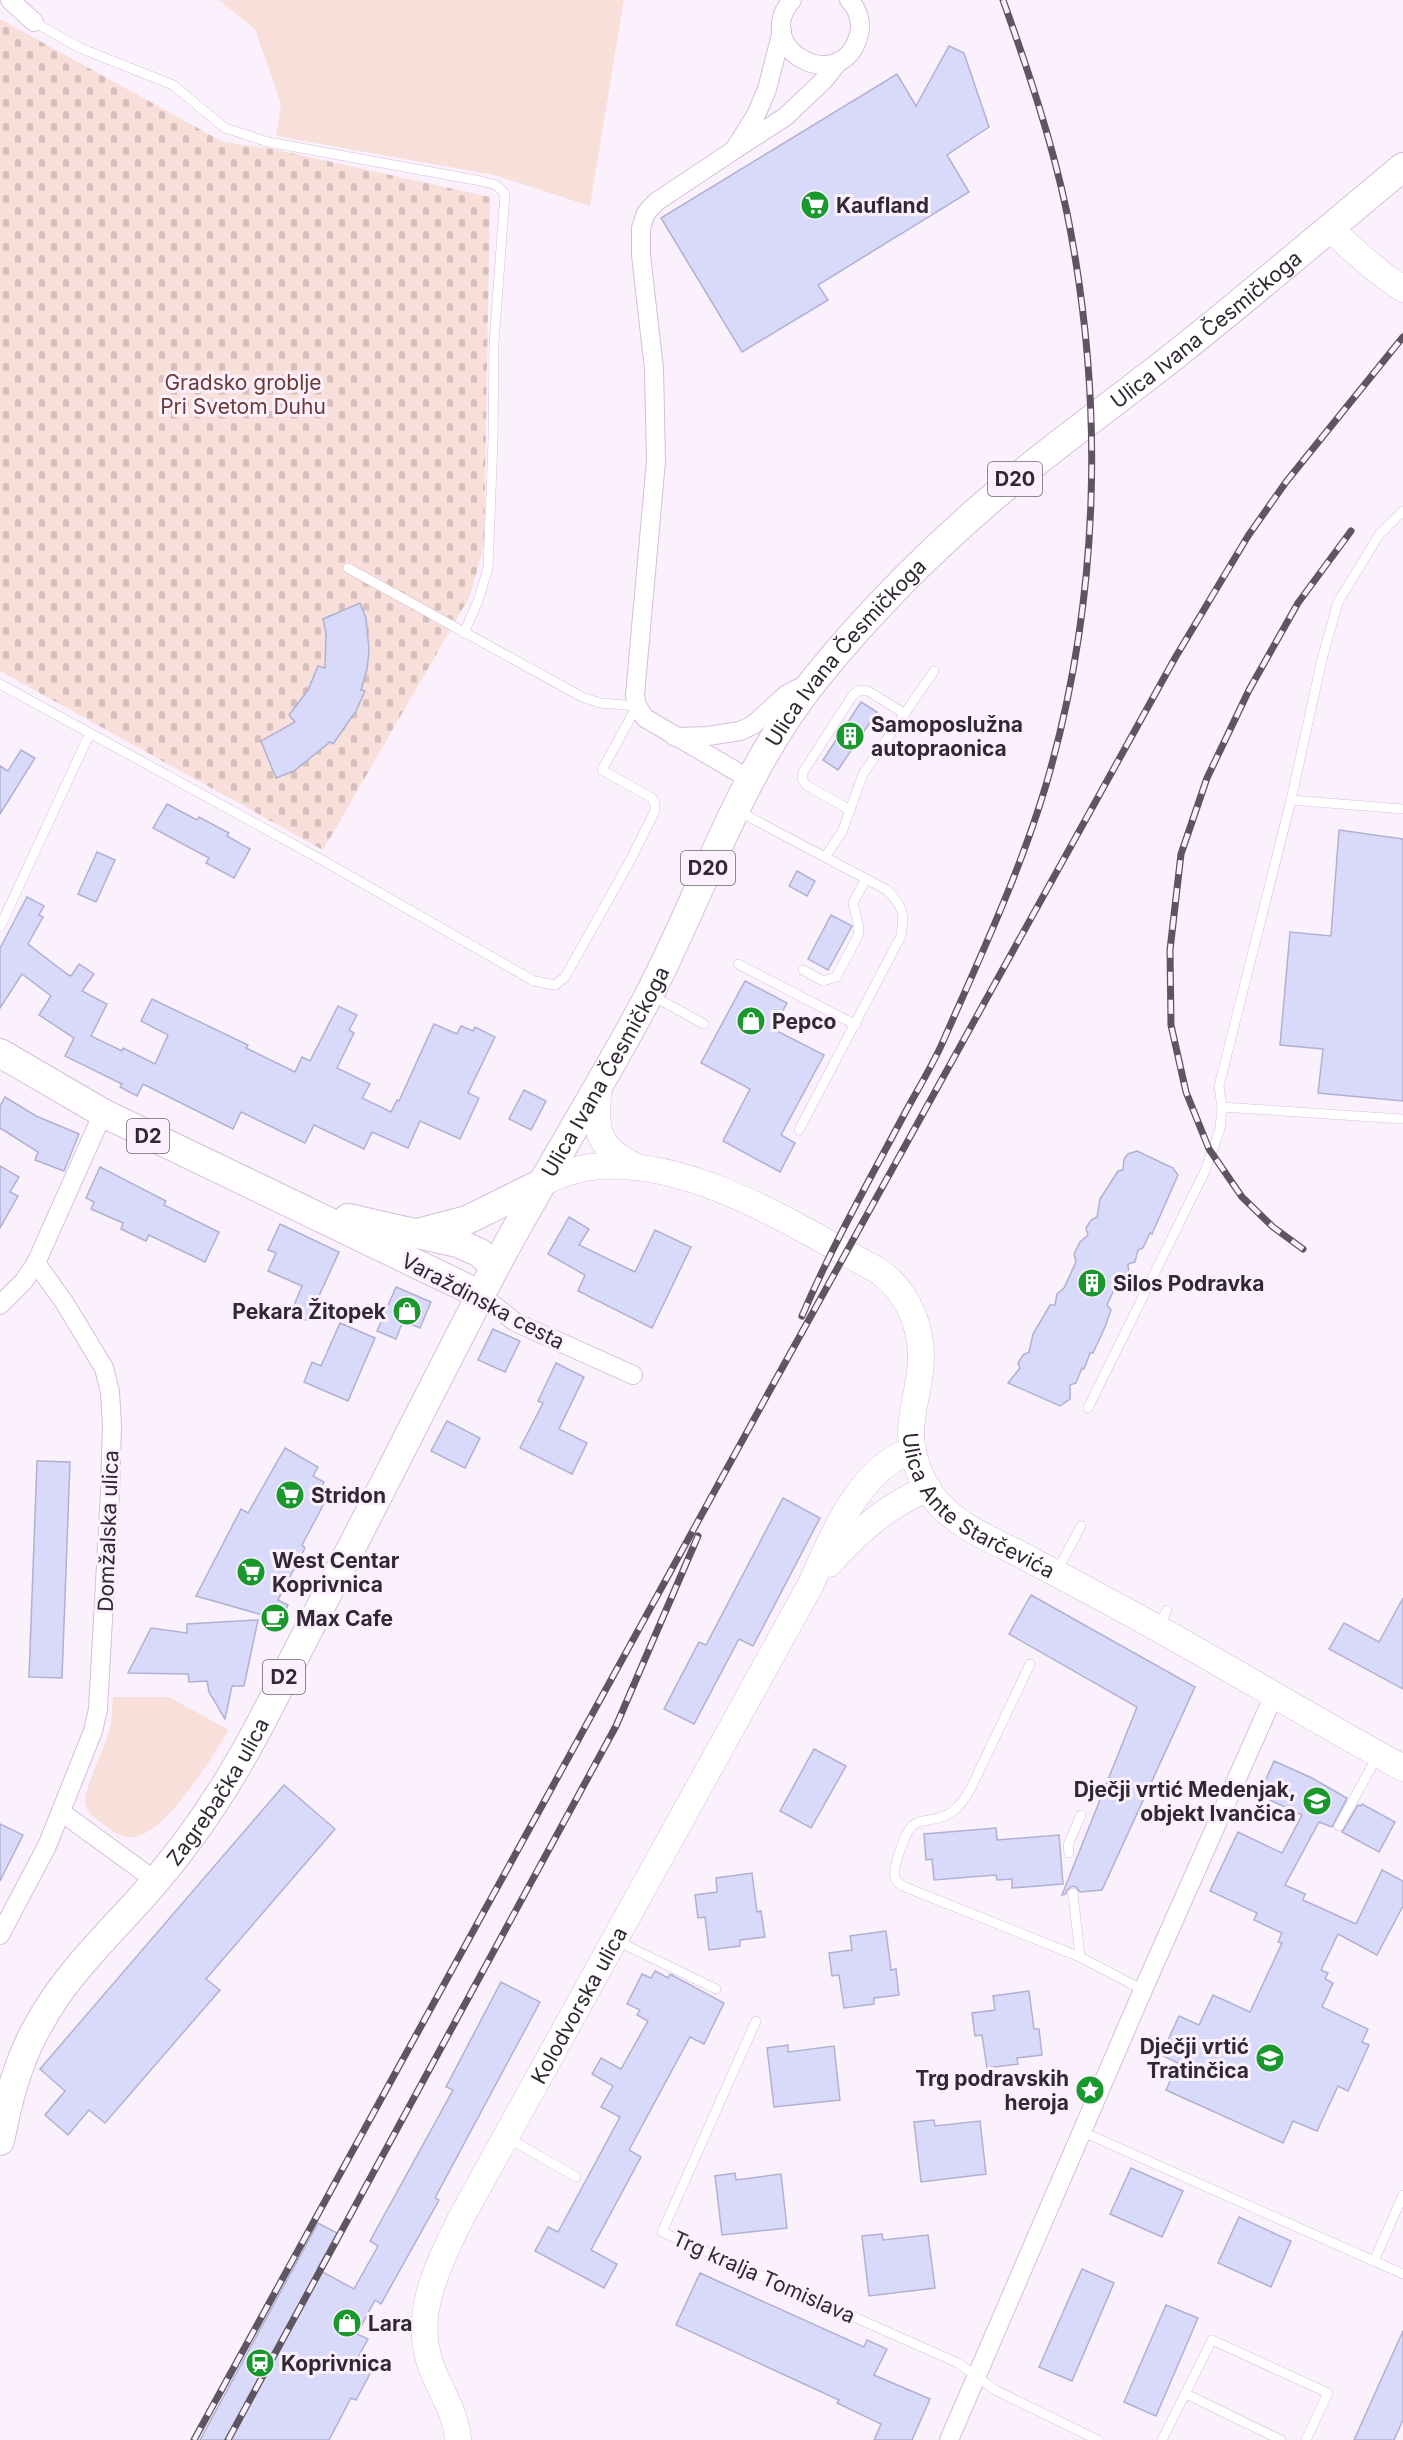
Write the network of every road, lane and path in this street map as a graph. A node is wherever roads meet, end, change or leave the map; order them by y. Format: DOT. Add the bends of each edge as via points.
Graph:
graph roads {
  1 [pos="10,0"];
  2 [pos="792,0"];
  3 [pos="849,0"];
  4 [pos="34,22"];
  5 [pos="782,31"];
  6 [pos="839,61"];
  7 [pos="735,150"];
  8 [pos="1403,167"];
  9 [pos="1330,228"];
  10 [pos="1403,289"];
  11 [pos="1403,512"];
  12 [pos="348,568"];
  13 [pos="464,633"];
  14 [pos="934,671"];
  15 [pos="814,680"];
  16 [pos="0,684"];
  17 [pos="637,706"];
  18 [pos="905,714"];
  19 [pos="90,733"];
  20 [pos="674,737"];
  21 [pos="751,780"];
  22 [pos="1291,800"];
  23 [pos="1403,809"];
  24 [pos="736,810"];
  25 [pos="850,810"];
  26 [pos="825,857"];
  27 [pos="866,879"];
  28 [pos="0,927"];
  29 [pos="738,964"];
  30 [pos="803,970"];
  31 [pos="649,994"];
  32 [pos="704,1024"];
  33 [pos="856,1025"];
  34 [pos="0,1053"];
  35 [pos="599,1085"];
  36 [pos="1222,1107"];
  37 [pos="103,1113"];
  38 [pos="1403,1119"];
  39 [pos="799,1130"];
  40 [pos="640,1168"];
  41 [pos="544,1182"];
  42 [pos="302,1208"];
  43 [pos="415,1233"];
  44 [pos="36,1263"];
  45 [pos="495,1268"];
  46 [pos="481,1295"];
  47 [pos="0,1305"];
  48 [pos="633,1375"];
  49 [pos="1088,1408"];
  50 [pos="913,1450"];
  51 [pos="928,1488"];
  52 [pos="1081,1526"];
  53 [pos="1056,1573"];
  54 [pos="811,1584"];
  55 [pos="1030,1664"];
  56 [pos="1274,1695"];
  57 [pos="1378,1754"];
  58 [pos="1403,1768"];
  59 [pos="61,1812"];
  60 [pos="1081,1815"];
  61 [pos="1339,1827"];
  62 [pos="1069,1853"];
  63 [pos="156,1881"];
  64 [pos="1073,1893"];
  65 [pos="0,1935"];
  66 [pos="615,1940"];
  67 [pos="1080,1957"];
  68 [pos="717,1989"];
  69 [pos="1143,1990"];
  70 [pos="756,2021"];
  71 [pos="1083,2132"];
  72 [pos="506,2137"];
  73 [pos="0,2140"];
  74 [pos="576,2176"];
  75 [pos="1403,2195"];
  76 [pos="1374,2261"];
  77 [pos="1403,2274"];
  78 [pos="976,2377"];
  79 [pos="1186,2394"];
  80 [pos="458,2440"];
  81 [pos="949,2440"];
  82 [pos="1098,2440"];
  83 [pos="1162,2440"];
  84 [pos="1281,2440"];
  85 [pos="1306,2440"];
  1 -- 4 [label="street"];
  2 -- 5 [label="street" via="782,18"];
  3 -- 6 [label="street" via="859,16 860,30 850,53"];
  4 -- 13 [label="lane" via="80,48 173,86 225,128 278,144 481,181 496,185 505,194 494,343 488,568"];
  5 -- 6 [label="street" via="785,43 802,61 814,65"];
  5 -- 7 [label="street" via="767,88"];
  6 -- 7 [label="street" via="785,117"];
  7 -- 17 [label="street" via="656,202 646,213 641,228 654,369 656,451"];
  8 -- 9 [label="main road, Ulica Ivana Česmičkoga / D20"];
  9 -- 10 [label="main road" via="1362,259"];
  9 -- 15 [label="main road, Ulica Ivana Česmičkoga / D20" via="1180,352 1000,491 877,608"];
  11 -- 22 [label="lane" via="1379,535 1338,602"];
  12 -- 13 [label="lane"];
  13 -- 17 [label="lane" via="582,697 600,703"];
  14 -- 18 [label="lane"];
  15 -- 20 [label="street" via="787,694 740,731"];
  15 -- 21 [label="main road, Ulica Ivana Česmičkoga / D20" via="770,743"];
  16 -- 19 [label="lane"];
  17 -- 19 [label="lane" via="602,770 652,798 655,812 565,977 555,985 534,981"];
  17 -- 20 [label="street" via="645,718"];
  18 -- 25 [label="lane" via="863,774"];
  18 -- 25 [label="lane" via="860,690 803,772 806,784"];
  19 -- 28 [label="lane"];
  20 -- 21 [label="street"];
  21 -- 24 [label="main road, Ulica Ivana Česmičkoga / D20"];
  22 -- 23 [label="lane"];
  22 -- 36 [label="lane" via="1219,1086"];
  24 -- 26 [label="lane"];
  24 -- 31 [label="main road, Ulica Ivana Česmičkoga / D20"];
  25 -- 26 [label="lane" via="842,832"];
  26 -- 27 [label="lane"];
  27 -- 30 [label="lane" via="853,903 858,936 836,977 823,981"];
  27 -- 33 [label="lane" via="887,890 898,901 904,917 902,936"];
  29 -- 33 [label="lane"];
  31 -- 32 [label="lane"];
  31 -- 35 [label="main road, Ulica Ivana Česmičkoga / D20"];
  33 -- 39 [label="lane"];
  34 -- 37 [label="main road, Varaždinska cesta / D2"];
  35 -- 40 [label="main road, Ulica Ante Starčevića" via="596,1119 601,1138 613,1154"];
  35 -- 41 [label="main road, Ulica Ivana Česmičkoga / D20"];
  36 -- 38 [label="lane"];
  36 -- 49 [label="lane" via="1220,1129 1205,1171"];
  37 -- 42 [label="main road, Varaždinska cesta / D2"];
  37 -- 44 [label="street"];
  40 -- 41 [label="main road, Ulica Ante Starčevića" via="591,1167"];
  40 -- 50 [label="main road, Ulica Ante Starčevića" via="681,1177 741,1199 891,1280 910,1309 919,1338"];
  41 -- 43 [label="main road" via="475,1217"];
  41 -- 45 [label="main road, Ulica Ivana Česmičkoga / D20"];
  42 -- 43 [label="main road, Varaždinska cesta / D2"];
  42 -- 46 [label="main road, Varaždinska cesta / D2"];
  43 -- 45 [label="main road, Varaždinska cesta / D2" via="471,1248"];
  44 -- 47 [label="street"];
  44 -- 59 [label="street, Domžalska ulica" via="104,1368 112,1425 100,1692 93,1731"];
  45 -- 46 [label="main road, Ulica Ivana Česmičkoga / D2"];
  46 -- 48 [label="street, Varaždinska cesta" via="515,1322"];
  46 -- 63 [label="main road, Zagrebačka ulica / D2" via="242,1758 195,1831"];
  50 -- 51 [label="main road, Ulica Ante Starčevića"];
  50 -- 54 [label="main road, Kolodvorska ulica" via="891,1459 868,1481"];
  51 -- 53 [label="main road, Ulica Ante Starčevića" via="948,1512 968,1527"];
  51 -- 54 [label="main road, Kolodvorska ulica" via="883,1512"];
  52 -- 53 [label="lane"];
  53 -- 56 [label="main road, Ulica Ante Starčevića" via="1162,1619"];
  54 -- 66 [label="main road, Kolodvorska ulica"];
  55 -- 67 [label="lane" via="960,1807 948,1816 910,1827 894,1876 905,1887"];
  56 -- 57 [label="main road, Ulica Ante Starčevića"];
  56 -- 69 [label="street"];
  57 -- 58 [label="main road, Ulica Ante Starčevića"];
  57 -- 61 [label="lane"];
  59 -- 63 [label="street"];
  59 -- 65 [label="street, Domžalska ulica"];
  60 -- 62 [label="lane" via="1068,1845"];
  63 -- 73 [label="main road, Zagrebačka ulica / D2" via="57,1994 24,2053 8,2098"];
  64 -- 67 [label="lane"];
  66 -- 68 [label="lane"];
  66 -- 72 [label="main road, Kolodvorska ulica"];
  67 -- 69 [label="lane"];
  69 -- 71 [label="street"];
  70 -- 78 [label="lane, Trg kralja Tomislava" via="662,2232 958,2363"];
  71 -- 76 [label="lane"];
  71 -- 78 [label="street"];
  72 -- 74 [label="lane"];
  72 -- 80 [label="main road, Kolodvorska ulica" via="461,2218 438,2267 425,2309 424,2332 430,2363 452,2407"];
  75 -- 76 [label="lane"];
  76 -- 77 [label="lane"];
  78 -- 81 [label="street"];
  78 -- 82 [label="lane"];
  79 -- 83 [label="lane"];
  79 -- 84 [label="lane"];
  79 -- 85 [label="lane" via="1212,2340 1328,2393"];
}
